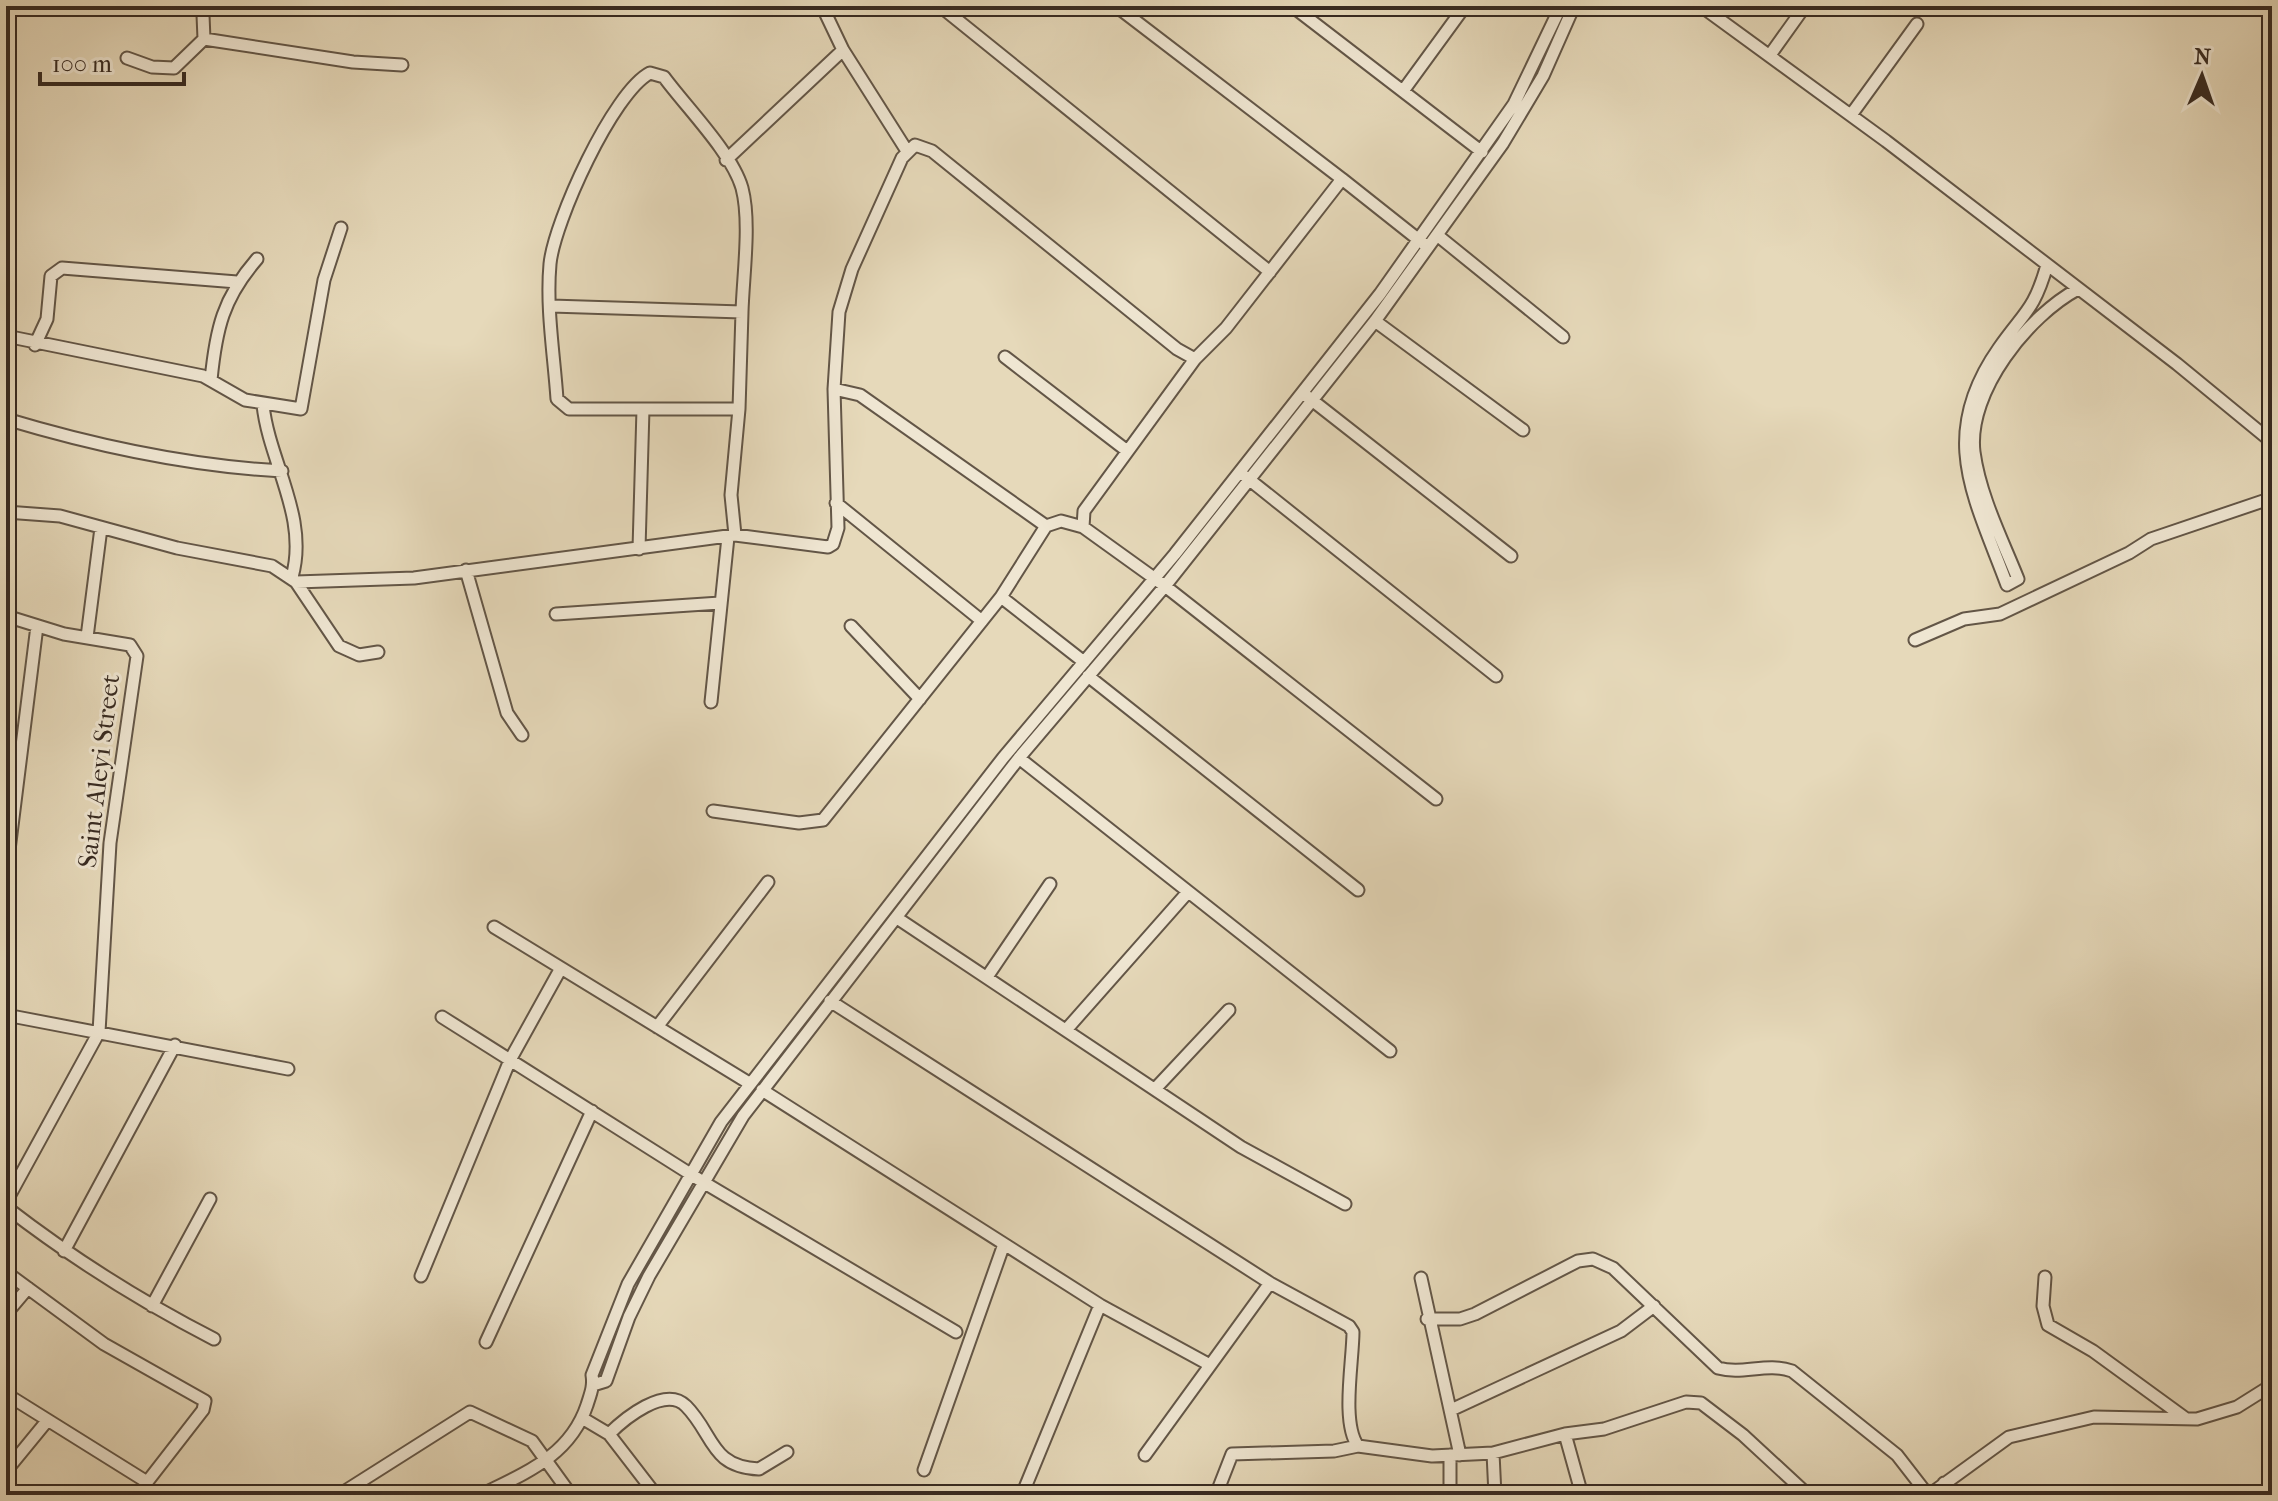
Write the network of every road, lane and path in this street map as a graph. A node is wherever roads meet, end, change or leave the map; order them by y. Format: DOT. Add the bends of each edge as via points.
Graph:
graph roads {
  1 [pos="207,6"];
  2 [pos="822,6"];
  3 [pos="940,6"];
  4 [pos="1116,6"];
  5 [pos="1292,6"];
  6 [pos="1465,6"];
  7 [pos="1561,6"];
  8 [pos="1574,6"];
  9 [pos="1701,6"];
  10 [pos="1805,6"];
  11 [pos="1716,10"];
  12 [pos="1917,24"];
  13 [pos="204,39"];
  14 [pos="843,50"];
  15 [pos="1770,55"];
  16 [pos="127,58"];
  17 [pos="402,65"];
  18 [pos="1403,91"];
  19 [pos="1851,115"];
  20 [pos="907,151"];
  21 [pos="1482,152"];
  22 [pos="726,160"];
  23 [pos="1342,179"];
  24 [pos="341,228"];
  25 [pos="1437,235"];
  26 [pos="1424,243"];
  27 [pos="257,259"];
  28 [pos="2047,265"];
  29 [pos="1270,272"];
  30 [pos="237,282"];
  31 [pos="2078,289"];
  32 [pos="551,306"];
  33 [pos="742,312"];
  34 [pos="1375,321"];
  35 [pos="6,336"];
  36 [pos="1563,337"];
  37 [pos="35,345"];
  38 [pos="1005,357"];
  39 [pos="1195,359"];
  40 [pos="211,380"];
  41 [pos="1984,382"];
  42 [pos="834,389"];
  43 [pos="1306,396"];
  44 [pos="263,405"];
  45 [pos="643,409"];
  46 [pos="739,409"];
  47 [pos="6,419"];
  48 [pos="1523,430"];
  49 [pos="2272,442"];
  50 [pos="1126,450"];
  51 [pos="282,471"];
  52 [pos="1239,472"];
  53 [pos="1250,480"];
  54 [pos="2272,498"];
  55 [pos="1981,500"];
  56 [pos="836,503"];
  57 [pos="6,512"];
  58 [pos="1046,526"];
  59 [pos="1083,527"];
  60 [pos="101,528"];
  61 [pos="731,536"];
  62 [pos="639,549"];
  63 [pos="1511,556"];
  64 [pos="466,570"];
  65 [pos="294,579"];
  66 [pos="1154,580"];
  67 [pos="1165,586"];
  68 [pos="1001,597"];
  69 [pos="720,603"];
  70 [pos="556,614"];
  71 [pos="6,616"];
  72 [pos="982,621"];
  73 [pos="37,626"];
  74 [pos="851,626"];
  75 [pos="87,637"];
  76 [pos="1915,640"];
  77 [pos="378,652"];
  78 [pos="1084,662"];
  79 [pos="1088,676"];
  80 [pos="1496,676"];
  81 [pos="920,699"];
  82 [pos="711,702"];
  83 [pos="522,735"];
  84 [pos="1019,758"];
  85 [pos="1436,799"];
  86 [pos="713,811"];
  87 [pos="6,874"];
  88 [pos="768,882"];
  89 [pos="1050,884"];
  90 [pos="900,890"];
  91 [pos="1358,890"];
  92 [pos="1188,892"];
  93 [pos="911,900"];
  94 [pos="897,918"];
  95 [pos="494,927"];
  96 [pos="561,968"];
  97 [pos="987,977"];
  98 [pos="830,1001"];
  99 [pos="1229,1010"];
  100 [pos="6,1015"];
  101 [pos="442,1017"];
  102 [pos="657,1027"];
  103 [pos="1066,1030"];
  104 [pos="99,1032"];
  105 [pos="785,1037"];
  106 [pos="175,1045"];
  107 [pos="795,1045"];
  108 [pos="1390,1051"];
  109 [pos="510,1060"];
  110 [pos="288,1069"];
  111 [pos="749,1083"];
  112 [pos="1155,1089"];
  113 [pos="762,1090"];
  114 [pos="592,1111"];
  115 [pos="691,1174"];
  116 [pos="703,1182"];
  117 [pos="210,1199"];
  118 [pos="1345,1204"];
  119 [pos="6,1205"];
  120 [pos="1004,1244"];
  121 [pos="64,1251"];
  122 [pos="637,1267"];
  123 [pos="6,1272"];
  124 [pos="421,1276"];
  125 [pos="649,1276"];
  126 [pos="2045,1277"];
  127 [pos="1421,1278"];
  128 [pos="1270,1283"];
  129 [pos="28,1288"];
  130 [pos="1100,1305"];
  131 [pos="152,1306"];
  132 [pos="1654,1306"];
  133 [pos="6,1314"];
  134 [pos="1427,1319"];
  135 [pos="956,1332"];
  136 [pos="214,1339"];
  137 [pos="486,1342"];
  138 [pos="1210,1365"];
  139 [pos="593,1385"];
  140 [pos="2272,1385"];
  141 [pos="6,1394"];
  142 [pos="1451,1410"];
  143 [pos="582,1418"];
  144 [pos="2185,1419"];
  145 [pos="47,1421"];
  146 [pos="609,1434"];
  147 [pos="1565,1434"];
  148 [pos="1358,1446"];
  149 [pos="787,1452"];
  150 [pos="1493,1453"];
  151 [pos="1145,1455"];
  152 [pos="1455,1455"];
  153 [pos="547,1462"];
  154 [pos="924,1470"];
  155 [pos="6,1471"];
  156 [pos="147,1482"];
  157 [pos="1944,1483"];
  158 [pos="488,1493"];
  159 [pos="137,1495"];
  160 [pos="339,1495"];
  161 [pos="571,1495"];
  162 [pos="656,1495"];
  163 [pos="1022,1495"];
  164 [pos="1216,1495"];
  165 [pos="1450,1495"];
  166 [pos="1495,1495"];
  167 [pos="1582,1495"];
  168 [pos="1808,1495"];
  169 [pos="1928,1495"];
  170 [pos="1952,1495"];
  1 -- 13 [label="street"];
  2 -- 14 [label="street"];
  3 -- 29 [label="street"];
  4 -- 23 [label="street"];
  5 -- 18 [label="street"];
  6 -- 18 [label="street"];
  7 -- 21 [label="street" via="1527,82"];
  8 -- 25 [label="street" via="1524,109"];
  9 -- 11 [label="street"];
  10 -- 15 [label="street"];
  11 -- 15 [label="street"];
  12 -- 19 [label="street"];
  13 -- 16 [label="street" via="174,68"];
  13 -- 17 [label="street"];
  14 -- 20 [label="street"];
  14 -- 22 [label="street"];
  15 -- 19 [label="street"];
  18 -- 21 [label="street"];
  19 -- 28 [label="street"];
  20 -- 39 [label="street" via="915,145 932,151"];
  20 -- 42 [label="street" via="846,289 836,336"];
  21 -- 26 [label="street"];
  22 -- 32 [label="street" via="664,77 642,77 598,136 555,245"];
  22 -- 33 [label="street" via="744,202"];
  23 -- 26 [label="street"];
  23 -- 29 [label="street"];
  24 -- 44 [label="street" via="324,280 301,409"];
  25 -- 26 [label="street"];
  25 -- 36 [label="street"];
  26 -- 34 [label="street"];
  26 -- 43 [label="street"];
  27 -- 30 [label="street"];
  28 -- 31 [label="street"];
  28 -- 41 [label="street" via="2036,302 1999,347"];
  29 -- 39 [label="street"];
  30 -- 37 [label="street" via="62,268 51,276 47,319"];
  30 -- 40 [label="street" via="216,330"];
  31 -- 41 [label="street" via="2044,310"];
  31 -- 49 [label="street"];
  32 -- 33 [label="street"];
  32 -- 45 [label="street" via="561,405"];
  33 -- 46 [label="street"];
  34 -- 43 [label="street"];
  34 -- 48 [label="street"];
  35 -- 37 [label="street"];
  37 -- 40 [label="street"];
  38 -- 50 [label="street"];
  39 -- 50 [label="street"];
  40 -- 44 [label="street"];
  41 -- 55 [label="street" via="1969,403 1969,452"];
  42 -- 56 [label="street"];
  42 -- 58 [label="street" via="860,395"];
  43 -- 52 [label="street"];
  43 -- 53 [label="street"];
  43 -- 63 [label="street"];
  44 -- 51 [label="street"];
  45 -- 46 [label="street"];
  45 -- 62 [label="street"];
  46 -- 61 [label="street"];
  47 -- 51 [label="street" via="194,464"];
  50 -- 59 [label="street" via="1084,511"];
  51 -- 65 [label="street" via="291,505"];
  52 -- 53 [label="street"];
  52 -- 66 [label="street"];
  53 -- 67 [label="street"];
  53 -- 80 [label="street"];
  54 -- 76 [label="street" via="2151,539 2000,614 1964,619"];
  55 -- 55 [label="street" via="2018,579 2013,584 2007,585"];
  56 -- 61 [label="street" via="836,538 828,547"];
  56 -- 72 [label="street"];
  57 -- 60 [label="street" via="60,516"];
  58 -- 59 [label="street" via="1061,521"];
  58 -- 68 [label="street"];
  59 -- 66 [label="street"];
  60 -- 65 [label="street" via="272,566"];
  60 -- 75 [label="street"];
  61 -- 62 [label="street"];
  61 -- 69 [label="street"];
  62 -- 64 [label="street"];
  64 -- 65 [label="street" via="414,578"];
  64 -- 83 [label="street" via="507,713"];
  65 -- 77 [label="street" via="339,646 359,655"];
  66 -- 67 [label="street"];
  66 -- 78 [label="street"];
  67 -- 79 [label="street"];
  67 -- 85 [label="street"];
  68 -- 72 [label="street"];
  68 -- 78 [label="street"];
  69 -- 70 [label="street"];
  69 -- 82 [label="street"];
  71 -- 73 [label="street, Saint Aleyi Street"];
  72 -- 81 [label="street"];
  73 -- 75 [label="street, Saint Aleyi Street"];
  73 -- 87 [label="street"];
  74 -- 81 [label="street"];
  75 -- 104 [label="street, Saint Aleyi Street" via="130,645 137,656 110,843"];
  78 -- 90 [label="street"];
  79 -- 84 [label="street"];
  79 -- 91 [label="street"];
  81 -- 86 [label="street" via="823,820 799,823"];
  84 -- 92 [label="street"];
  84 -- 93 [label="street"];
  88 -- 102 [label="street"];
  89 -- 97 [label="street"];
  90 -- 93 [label="street"];
  90 -- 105 [label="street"];
  92 -- 103 [label="street"];
  92 -- 108 [label="street"];
  93 -- 94 [label="street"];
  94 -- 97 [label="street"];
  94 -- 98 [label="street"];
  95 -- 96 [label="street"];
  96 -- 102 [label="street"];
  96 -- 109 [label="street"];
  97 -- 103 [label="street"];
  98 -- 107 [label="street"];
  98 -- 128 [label="street"];
  99 -- 112 [label="street"];
  100 -- 104 [label="street"];
  101 -- 109 [label="street"];
  102 -- 111 [label="street"];
  103 -- 112 [label="street"];
  104 -- 106 [label="street"];
  104 -- 119 [label="street"];
  105 -- 107 [label="street"];
  105 -- 111 [label="street"];
  106 -- 110 [label="street"];
  106 -- 121 [label="street"];
  107 -- 113 [label="street"];
  109 -- 114 [label="street"];
  109 -- 124 [label="street"];
  111 -- 115 [label="street"];
  112 -- 118 [label="street" via="1241,1147"];
  113 -- 116 [label="street"];
  113 -- 120 [label="street"];
  114 -- 115 [label="street"];
  114 -- 137 [label="street"];
  115 -- 116 [label="street"];
  115 -- 122 [label="street"];
  116 -- 125 [label="street"];
  116 -- 135 [label="street"];
  117 -- 131 [label="street"];
  119 -- 121 [label="street"];
  120 -- 130 [label="street"];
  120 -- 154 [label="street"];
  121 -- 131 [label="street"];
  122 -- 125 [label="street"];
  122 -- 139 [label="street" via="603,1344"];
  123 -- 129 [label="street"];
  125 -- 139 [label="street" via="606,1381"];
  126 -- 144 [label="street" via="2048,1325 2093,1351"];
  127 -- 134 [label="street"];
  128 -- 138 [label="street"];
  128 -- 148 [label="street" via="1353,1332 1350,1416"];
  129 -- 133 [label="street"];
  129 -- 156 [label="street" via="104,1344 205,1401"];
  130 -- 138 [label="street"];
  130 -- 163 [label="street"];
  131 -- 136 [label="street"];
  132 -- 134 [label="street" via="1613,1268 1593,1259 1578,1261 1475,1314"];
  132 -- 142 [label="street" via="1621,1331"];
  132 -- 169 [label="street" via="1718,1368 1792,1371 1897,1455"];
  134 -- 142 [label="street"];
  138 -- 151 [label="street"];
  139 -- 143 [label="street"];
  140 -- 144 [label="street" via="2237,1407"];
  141 -- 145 [label="street"];
  142 -- 152 [label="street"];
  143 -- 146 [label="street"];
  143 -- 153 [label="street"];
  144 -- 157 [label="street" via="2094,1417 2022,1433"];
  145 -- 155 [label="street"];
  145 -- 156 [label="street"];
  146 -- 149 [label="street" via="647,1406 674,1400 686,1405 719,1455 730,1462 759,1469"];
  146 -- 162 [label="street"];
  147 -- 150 [label="street"];
  147 -- 167 [label="street"];
  147 -- 168 [label="street" via="1604,1429 1686,1402 1701,1403"];
  148 -- 152 [label="street"];
  148 -- 164 [label="street" via="1232,1454"];
  150 -- 152 [label="street"];
  150 -- 166 [label="street"];
  152 -- 165 [label="street"];
  153 -- 158 [label="street"];
  153 -- 160 [label="street" via="532,1441 470,1412"];
  153 -- 161 [label="street"];
  156 -- 159 [label="street"];
  157 -- 169 [label="street"];
  157 -- 170 [label="street"];
}
